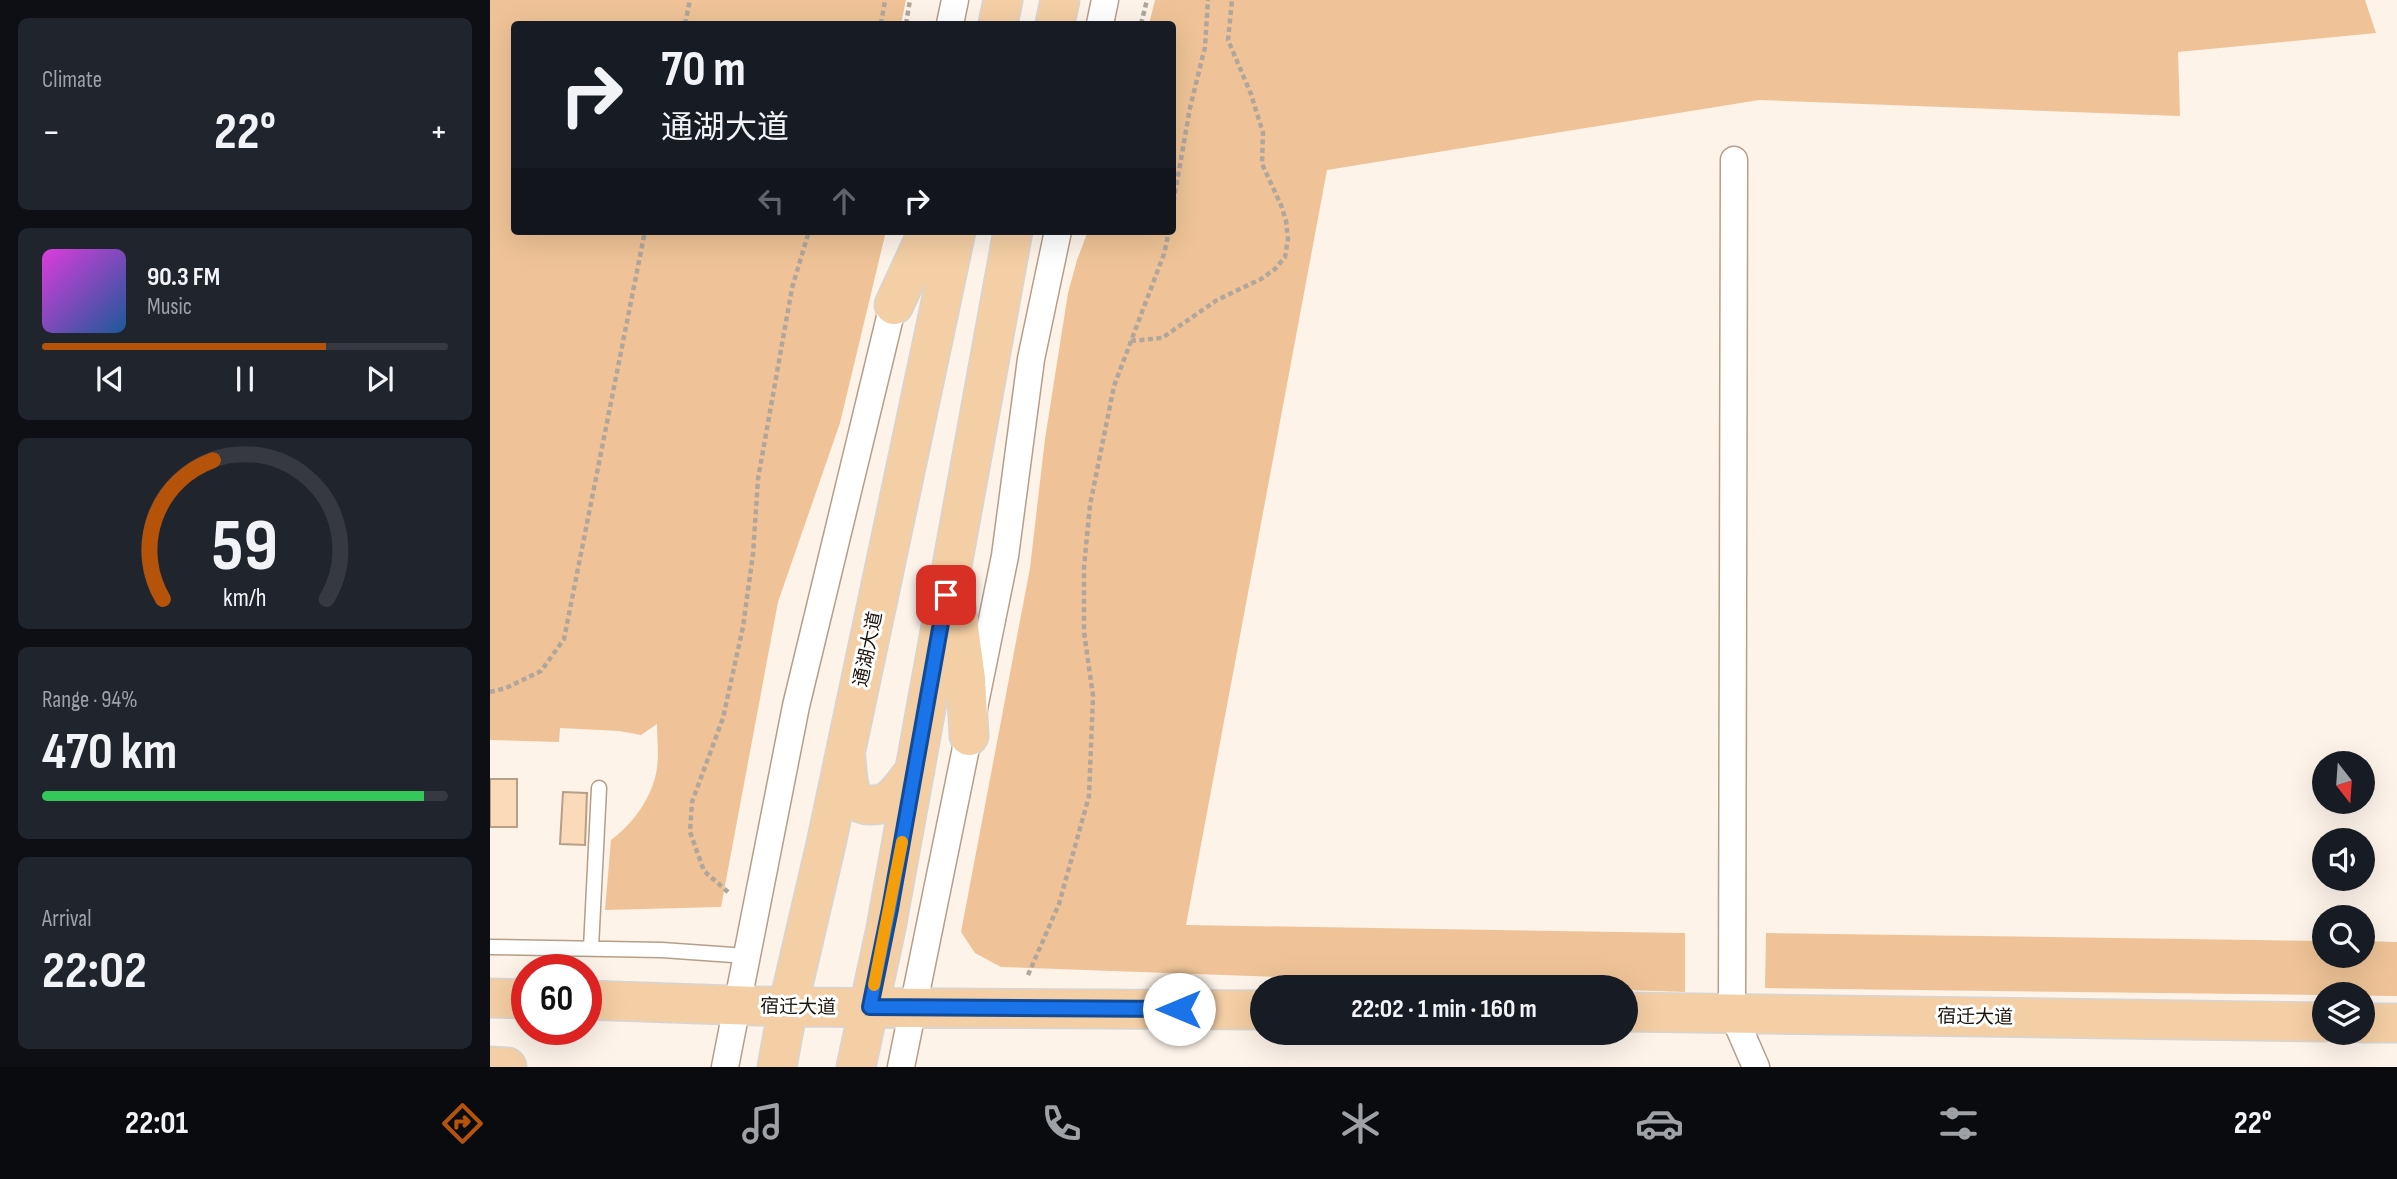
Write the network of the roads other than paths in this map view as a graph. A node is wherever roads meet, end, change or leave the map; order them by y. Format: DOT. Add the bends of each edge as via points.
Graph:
graph roads {
  1 [pos="955,0"];
  2 [pos="1003,0"];
  3 [pos="1060,0"];
  4 [pos="1105,0"];
  5 [pos="951,21"];
  6 [pos="999,21"];
  7 [pos="1056,21"];
  8 [pos="1101,21"];
  9 [pos="1734,160"];
  10 [pos="908,235"];
  11 [pos="926,235"];
  12 [pos="955,235"];
  13 [pos="1012,235"];
  14 [pos="1057,235"];
  15 [pos="894,305"];
  16 [pos="951,569"];
  17 [pos="968,736"];
  18 [pos="846,749"];
  19 [pos="915,771"];
  20 [pos="599,788"];
  21 [pos="490,947"];
  22 [pos="591,948"];
  23 [pos="747,956"];
  24 [pos="490,998"];
  25 [pos="511,999"];
  26 [pos="602,1000"];
  27 [pos="737,1004"];
  28 [pos="788,1007"];
  29 [pos="870,1007"];
  30 [pos="913,1007"];
  31 [pos="1250,1010"];
  32 [pos="1638,1012"];
  33 [pos="1732,1012"];
  34 [pos="2312,1022"];
  35 [pos="2375,1023"];
  36 [pos="2397,1023"];
  37 [pos="490,1066"];
  38 [pos="507,1067"];
  39 [pos="725,1067"];
  40 [pos="777,1067"];
  41 [pos="856,1067"];
  42 [pos="901,1067"];
  43 [pos="1756,1067"];
  1 -- 5 [label="street"];
  2 -- 6 [label="main road"];
  3 -- 7 [label="main road"];
  4 -- 8 [label="street"];
  9 -- 33 [label="street"];
  10 -- 15 [label="street"];
  11 -- 15 [label="main road"];
  12 -- 18 [label="main road, 通湖大道"];
  13 -- 16 [label="main road"];
  14 -- 17 [label="street" via="1031,359 1005,556"];
  15 -- 23 [label="street" via="796,706"];
  16 -- 17 [label="main road" via="966,679"];
  16 -- 19 [label="main road"];
  17 -- 30 [label="street"];
  18 -- 19 [label="main road" via="848,785 854,799 864,806 890,800"];
  18 -- 28 [label="main road, 通湖大道"];
  19 -- 29 [label="main road"];
  20 -- 22 [label="lane"];
  21 -- 22 [label="lane"];
  22 -- 23 [label="lane"];
  23 -- 27 [label="street"];
  24 -- 25 [label="main road"];
  26 -- 27 [label="main road, 宿迁大道"];
  27 -- 28 [label="main road, 宿迁大道"];
  27 -- 39 [label="street"];
  28 -- 29 [label="main road, 宿迁大道"];
  28 -- 40 [label="main road, 通湖大道"];
  29 -- 30 [label="main road, 宿迁大道"];
  29 -- 41 [label="main road"];
  30 -- 31 [label="main road, 宿迁大道"];
  30 -- 42 [label="street"];
  32 -- 33 [label="main road, 宿迁大道"];
  33 -- 34 [label="main road, 宿迁大道"];
  33 -- 43 [label="street"];
  35 -- 36 [label="main road"];
  37 -- 38 [label="main road"];
}
